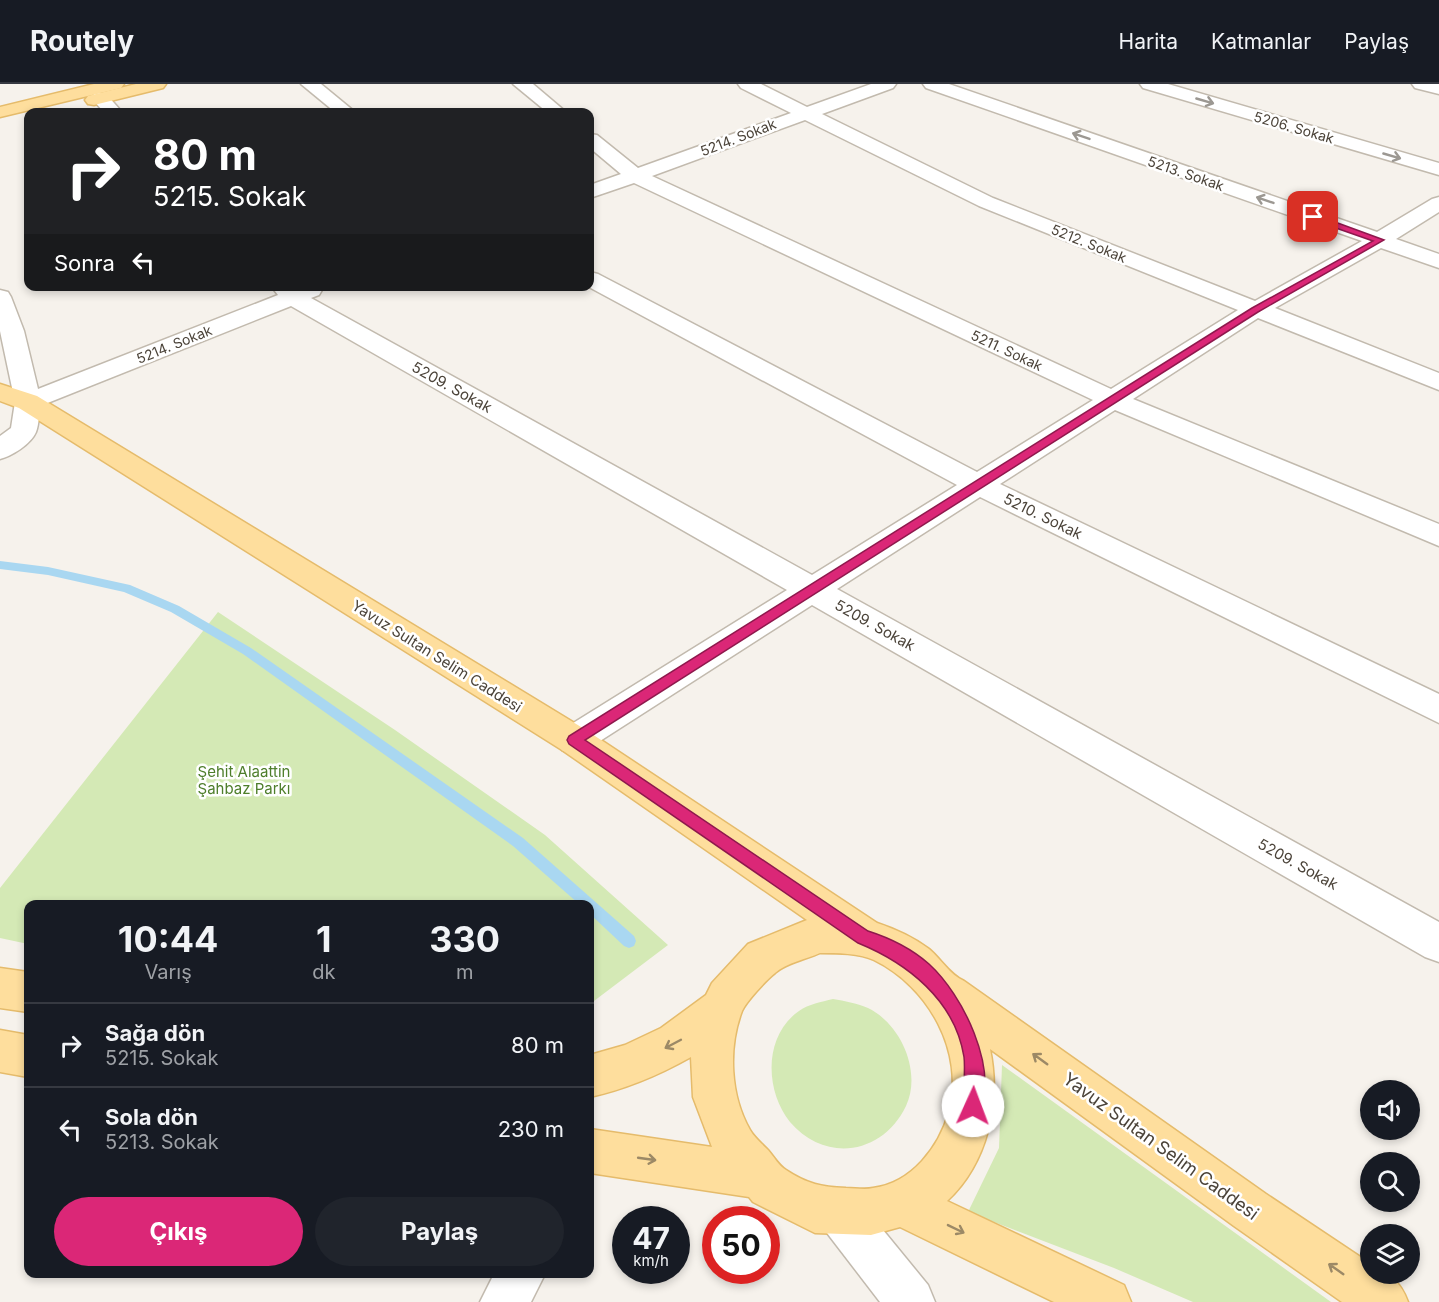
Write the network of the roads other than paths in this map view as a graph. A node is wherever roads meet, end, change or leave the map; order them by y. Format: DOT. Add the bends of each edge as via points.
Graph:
graph roads {
  1 [pos="115,84"];
  2 [pos="157,84"];
  3 [pos="310,84"];
  4 [pos="522,84"];
  5 [pos="747,84"];
  6 [pos="887,84"];
  7 [pos="933,84"];
  8 [pos="1149,84"];
  9 [pos="1421,84"];
  10 [pos="1439,89"];
  11 [pos="100,98"];
  12 [pos="61,108"];
  13 [pos="109,108"];
  14 [pos="341,108"];
  15 [pos="552,108"];
  16 [pos="803,113"];
  17 [pos="1,114"];
  18 [pos="24,117"];
  19 [pos="594,142"];
  20 [pos="1439,169"];
  21 [pos="636,176"];
  22 [pos="594,191"];
  23 [pos="1439,203"];
  24 [pos="1380,240"];
  25 [pos="1439,261"];
  26 [pos="594,281"];
  27 [pos="287,292"];
  28 [pos="0,297"];
  29 [pos="1255,310"];
  30 [pos="1439,382"];
  31 [pos="14,397"];
  32 [pos="1115,401"];
  33 [pos="0,450"];
  34 [pos="979,485"];
  35 [pos="1439,536"];
  36 [pos="811,589"];
  37 [pos="1439,709"];
  38 [pos="574,740"];
  39 [pos="864,937"];
  40 [pos="1439,943"];
  41 [pos="0,988"];
  42 [pos="940,988"];
  43 [pos="24,991"];
  44 [pos="720,1011"];
  45 [pos="0,1051"];
  46 [pos="24,1055"];
  47 [pos="594,1075"];
  48 [pos="594,1154"];
  49 [pos="758,1176"];
  50 [pos="903,1204"];
  51 [pos="840,1214"];
  52 [pos="518,1278"];
  53 [pos="504,1302"];
  54 [pos="911,1302"];
  55 [pos="1107,1302"];
  56 [pos="1384,1302"];
  1 -- 17 [label="main road"];
  2 -- 11 [label="main road"];
  3 -- 14 [label="street"];
  4 -- 15 [label="street"];
  5 -- 16 [label="street, 5212. Sokak"];
  6 -- 16 [label="street, 5214. Sokak"];
  24 -- 7 [label="street, 5213. Sokak, one-way"];
  8 -- 20 [label="street, 5206. Sokak, one-way"];
  9 -- 10 [label="street"];
  11 -- 12 [label="main road"];
  11 -- 13 [label="street"];
  16 -- 21 [label="street, 5214. Sokak"];
  16 -- 29 [label="street, 5212. Sokak" via="986,202"];
  17 -- 18 [label="main road"];
  19 -- 21 [label="street, 5211. Sokak"];
  21 -- 22 [label="street, 5214. Sokak"];
  21 -- 32 [label="street, 5211. Sokak"];
  23 -- 24 [label="street"];
  24 -- 25 [label="street, 5213. Sokak"];
  24 -- 29 [label="street"];
  26 -- 34 [label="street, 5210. Sokak"];
  27 -- 31 [label="street, 5214. Sokak"];
  27 -- 36 [label="street, 5209. Sokak"];
  28 -- 31 [label="street" via="12,331"];
  29 -- 30 [label="street, 5212. Sokak"];
  29 -- 32 [label="street"];
  31 -- 33 [label="street" via="22,432"];
  31 -- 38 [label="main road, Yavuz Sultan Selim Caddesi"];
  32 -- 34 [label="street"];
  32 -- 35 [label="street, 5211. Sokak"];
  34 -- 36 [label="street"];
  34 -- 37 [label="street, 5210. Sokak"];
  36 -- 38 [label="street"];
  36 -- 40 [label="street, 5209. Sokak"];
  38 -- 39 [label="main road, Yavuz Sultan Selim Caddesi"];
  39 -- 42 [label="main road, Yavuz Sultan Selim Caddesi" via="905,956"];
  39 -- 44 [label="main road, Yavuz Sultan Selim Caddesi" via="820,934 779,946 744,972"];
  41 -- 43 [label="main road"];
  42 -- 50 [label="main road, Yavuz Sultan Selim Caddesi" via="955,1008 972,1055 973,1106 957,1153 942,1174"];
  56 -- 42 [label="main road, Yavuz Sultan Selim Caddesi, one-way"];
  44 -- 47 [label="main road, one-way" via="693,1034 658,1052"];
  44 -- 49 [label="main road, Yavuz Sultan Selim Caddesi" via="709,1057 714,1099 726,1132"];
  45 -- 46 [label="main road"];
  48 -- 49 [label="main road, one-way"];
  49 -- 51 [label="main road, Yavuz Sultan Selim Caddesi" via="796,1202"];
  50 -- 51 [label="main road, Yavuz Sultan Selim Caddesi" via="862,1214"];
  50 -- 55 [label="main road, one-way"];
  51 -- 54 [label="street"];
  52 -- 53 [label="street"];
}
